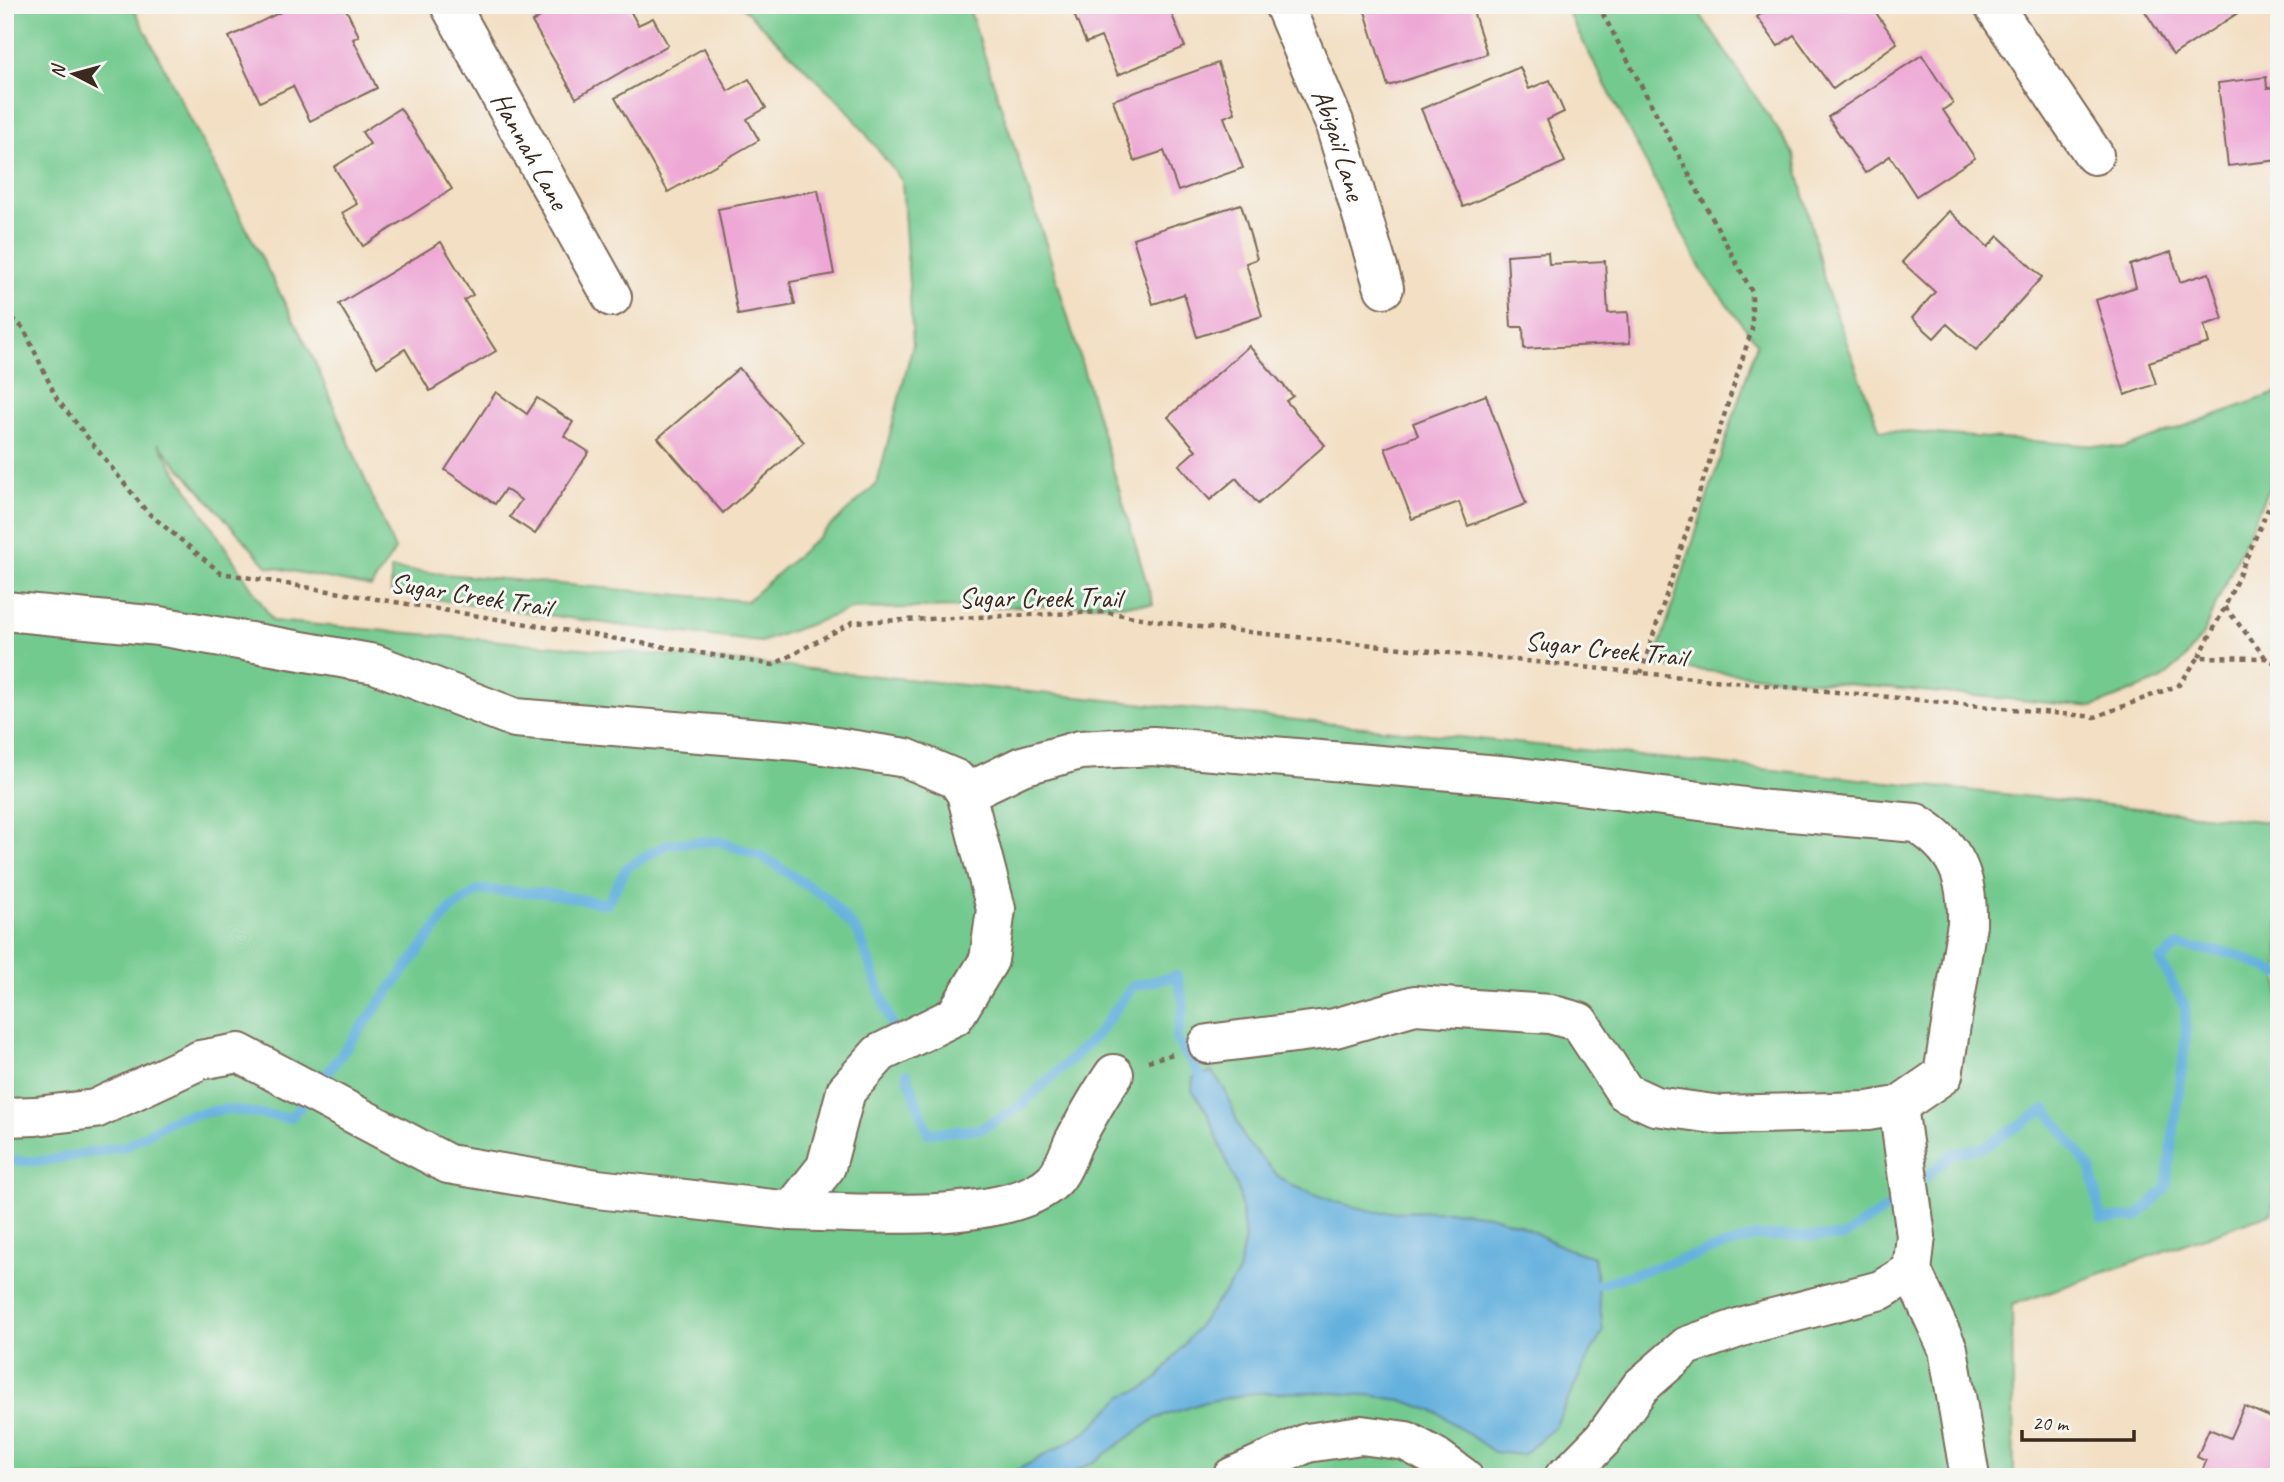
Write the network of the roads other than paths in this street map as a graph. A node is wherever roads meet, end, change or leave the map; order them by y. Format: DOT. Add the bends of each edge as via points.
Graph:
graph roads {
  1 [pos="450,5"];
  2 [pos="1284,5"];
  3 [pos="1993,5"];
  4 [pos="2094,155"];
  5 [pos="1384,288"];
  6 [pos="612,297"];
  7 [pos="5,611"];
  8 [pos="966,793"];
  9 [pos="1208,1044"];
  10 [pos="1114,1074"];
  11 [pos="5,1118"];
  12 [pos="1899,1120"];
  13 [pos="791,1211"];
  14 [pos="1914,1253"];
  15 [pos="1232,1477"];
  16 [pos="1463,1477"];
  17 [pos="1564,1477"];
  18 [pos="1970,1477"];
  1 -- 6 [label="street, Hannah Lane"];
  2 -- 5 [label="street, Abigail Lane" via="1334,122"];
  3 -- 4 [label="street"];
  7 -- 8 [label="street" via="159,626 375,664 515,718 798,741 906,758 956,779"];
  8 -- 12 [label="street" via="1022,766 1080,750 1153,746 1511,776 1768,810 1916,823 1932,833 1957,861 1968,902 1967,925 1944,1075"];
  8 -- 13 [label="street" via="996,909 989,961 955,1017 880,1053 846,1091 825,1167"];
  9 -- 12 [label="street" via="1335,1028 1415,1005 1550,1014 1579,1023 1625,1093 1655,1106 1721,1115 1868,1111"];
  10 -- 13 [label="street" via="1093,1103 1054,1181 1025,1199 972,1210 891,1214"];
  11 -- 13 [label="street" via="95,1109 200,1060 239,1053 448,1164 597,1189"];
  12 -- 14 [label="street"];
  14 -- 17 [label="street" via="1881,1290 1750,1324 1687,1346 1642,1386 1603,1439"];
  14 -- 18 [label="street" via="1948,1349"];
  15 -- 16 [label="street" via="1307,1443 1361,1435 1406,1441"];
}
